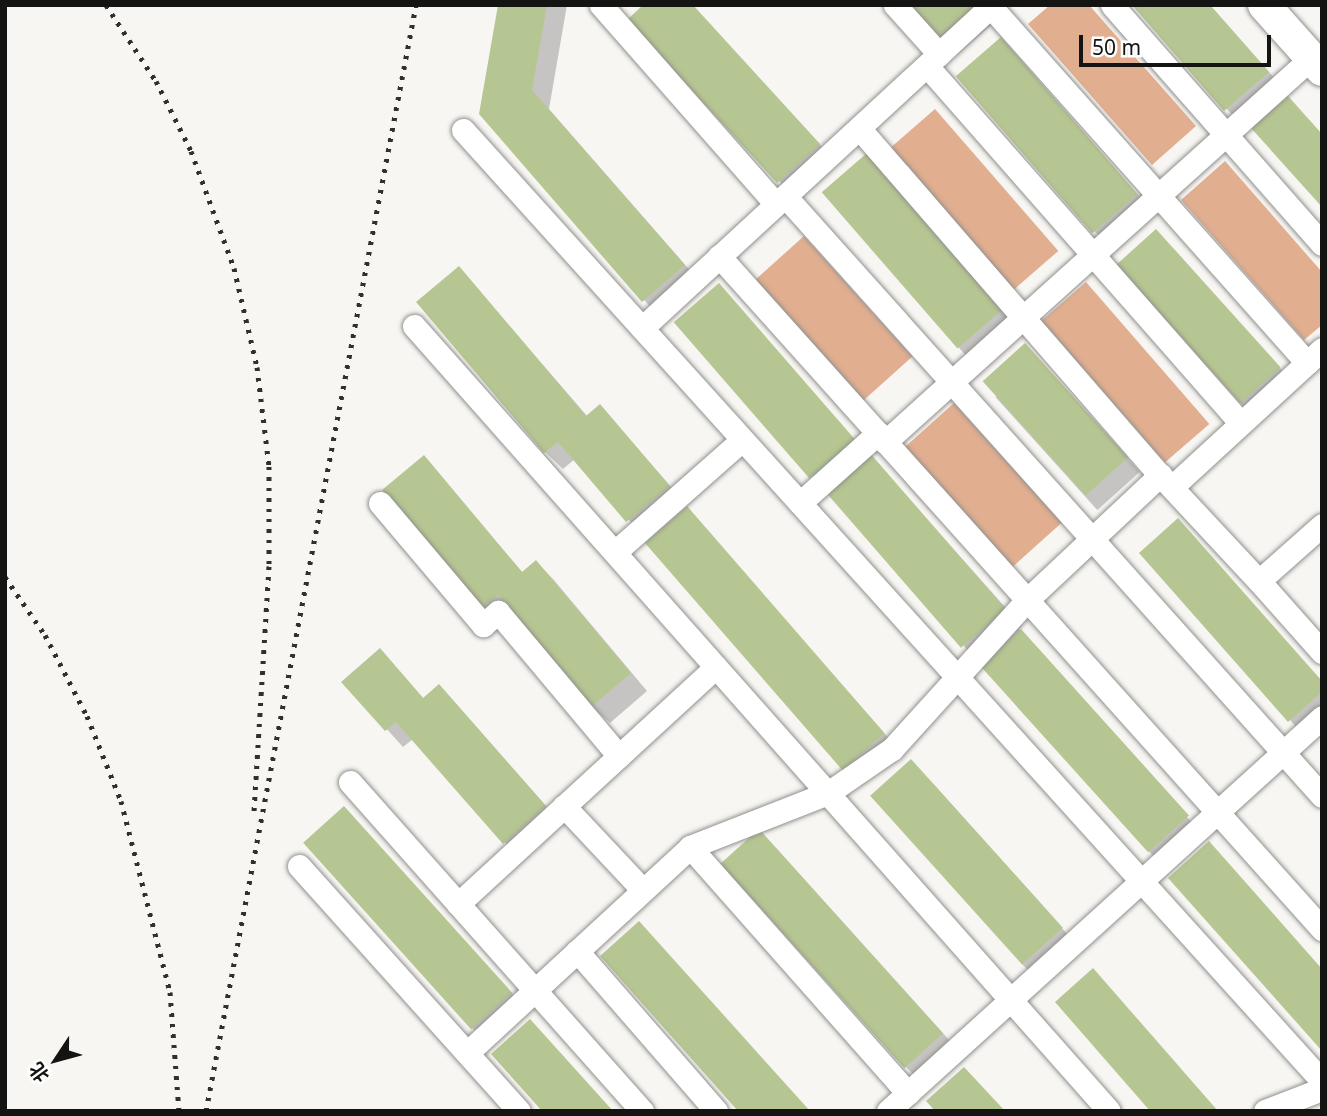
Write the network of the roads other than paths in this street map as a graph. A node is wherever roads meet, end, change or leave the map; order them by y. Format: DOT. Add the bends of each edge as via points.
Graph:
graph roads {
  1 [pos="895,5"];
  2 [pos="1112,5"];
  3 [pos="992,6"];
  4 [pos="607,8"];
  5 [pos="1271,8"];
  6 [pos="933,60"];
  7 [pos="1316,64"];
  8 [pos="859,128"];
  9 [pos="463,130"];
  10 [pos="1225,134"];
  11 [pos="1158,195"];
  12 [pos="781,200"];
  13 [pos="1322,244"];
  14 [pos="1093,255"];
  15 [pos="719,256"];
  16 [pos="1024,317"];
  17 [pos="414,326"];
  18 [pos="642,328"];
  19 [pos="1315,356"];
  20 [pos="952,382"];
  21 [pos="1241,423"];
  22 [pos="882,438"];
  23 [pos="742,440"];
  24 [pos="1166,481"];
  25 [pos="380,503"];
  26 [pos="800,503"];
  27 [pos="1322,525"];
  28 [pos="1092,539"];
  29 [pos="615,552"];
  30 [pos="1259,581"];
  31 [pos="1027,600"];
  32 [pos="1322,652"];
  33 [pos="716,667"];
  34 [pos="955,678"];
  35 [pos="1322,717"];
  36 [pos="1283,752"];
  37 [pos="619,755"];
  38 [pos="350,782"];
  39 [pos="828,793"];
  40 [pos="1322,796"];
  41 [pos="564,806"];
  42 [pos="1217,812"];
  43 [pos="690,847"];
  44 [pos="299,866"];
  45 [pos="1141,881"];
  46 [pos="643,890"];
  47 [pos="458,904"];
  48 [pos="1322,929"];
  49 [pos="577,951"];
  50 [pos="535,990"];
  51 [pos="1011,1000"];
  52 [pos="467,1053"];
  53 [pos="1322,1081"];
  54 [pos="1322,1089"];
  55 [pos="908,1093"];
  56 [pos="519,1111"];
  57 [pos="642,1111"];
  58 [pos="716,1111"];
  59 [pos="888,1111"];
  60 [pos="1109,1111"];
  61 [pos="1265,1111"];
  1 -- 6 [label="street"];
  2 -- 10 [label="street"];
  3 -- 6 [label="street"];
  3 -- 11 [label="street"];
  4 -- 12 [label="street"];
  5 -- 7 [label="main road"];
  6 -- 8 [label="street"];
  6 -- 14 [label="street"];
  7 -- 10 [label="street"];
  8 -- 12 [label="street"];
  8 -- 16 [label="street"];
  9 -- 18 [label="street"];
  10 -- 11 [label="street"];
  10 -- 13 [label="street"];
  11 -- 14 [label="street"];
  11 -- 19 [label="street"];
  12 -- 15 [label="street"];
  12 -- 20 [label="street"];
  14 -- 16 [label="street"];
  14 -- 21 [label="street"];
  15 -- 18 [label="street"];
  15 -- 22 [label="street"];
  16 -- 20 [label="street"];
  16 -- 24 [label="street"];
  17 -- 29 [label="street"];
  18 -- 23 [label="street"];
  19 -- 21 [label="street"];
  20 -- 22 [label="street"];
  20 -- 28 [label="street"];
  21 -- 24 [label="street"];
  22 -- 26 [label="street"];
  22 -- 31 [label="street"];
  23 -- 26 [label="street"];
  23 -- 29 [label="street"];
  24 -- 28 [label="street"];
  24 -- 30 [label="street"];
  25 -- 37 [label="street" via="483,625 498,612"];
  26 -- 34 [label="street"];
  27 -- 30 [label="street"];
  28 -- 31 [label="street"];
  28 -- 36 [label="street"];
  29 -- 33 [label="street"];
  30 -- 32 [label="street"];
  31 -- 34 [label="street"];
  31 -- 42 [label="street"];
  33 -- 37 [label="street"];
  33 -- 39 [label="street"];
  34 -- 39 [label="street" via="892,749"];
  34 -- 45 [label="street"];
  35 -- 36 [label="street"];
  36 -- 40 [label="street"];
  36 -- 42 [label="street"];
  37 -- 41 [label="street"];
  38 -- 47 [label="street"];
  39 -- 43 [label="street"];
  39 -- 51 [label="street"];
  41 -- 46 [label="street"];
  41 -- 47 [label="street"];
  42 -- 45 [label="street"];
  42 -- 48 [label="street"];
  43 -- 46 [label="street"];
  43 -- 55 [label="street"];
  44 -- 52 [label="street"];
  45 -- 51 [label="street"];
  45 -- 53 [label="street"];
  46 -- 49 [label="street"];
  47 -- 50 [label="street"];
  49 -- 50 [label="street"];
  49 -- 58 [label="street"];
  50 -- 52 [label="street"];
  50 -- 57 [label="street"];
  51 -- 55 [label="street"];
  51 -- 60 [label="street"];
  52 -- 56 [label="street"];
  54 -- 61 [label="street"];
  55 -- 59 [label="street"];
}
